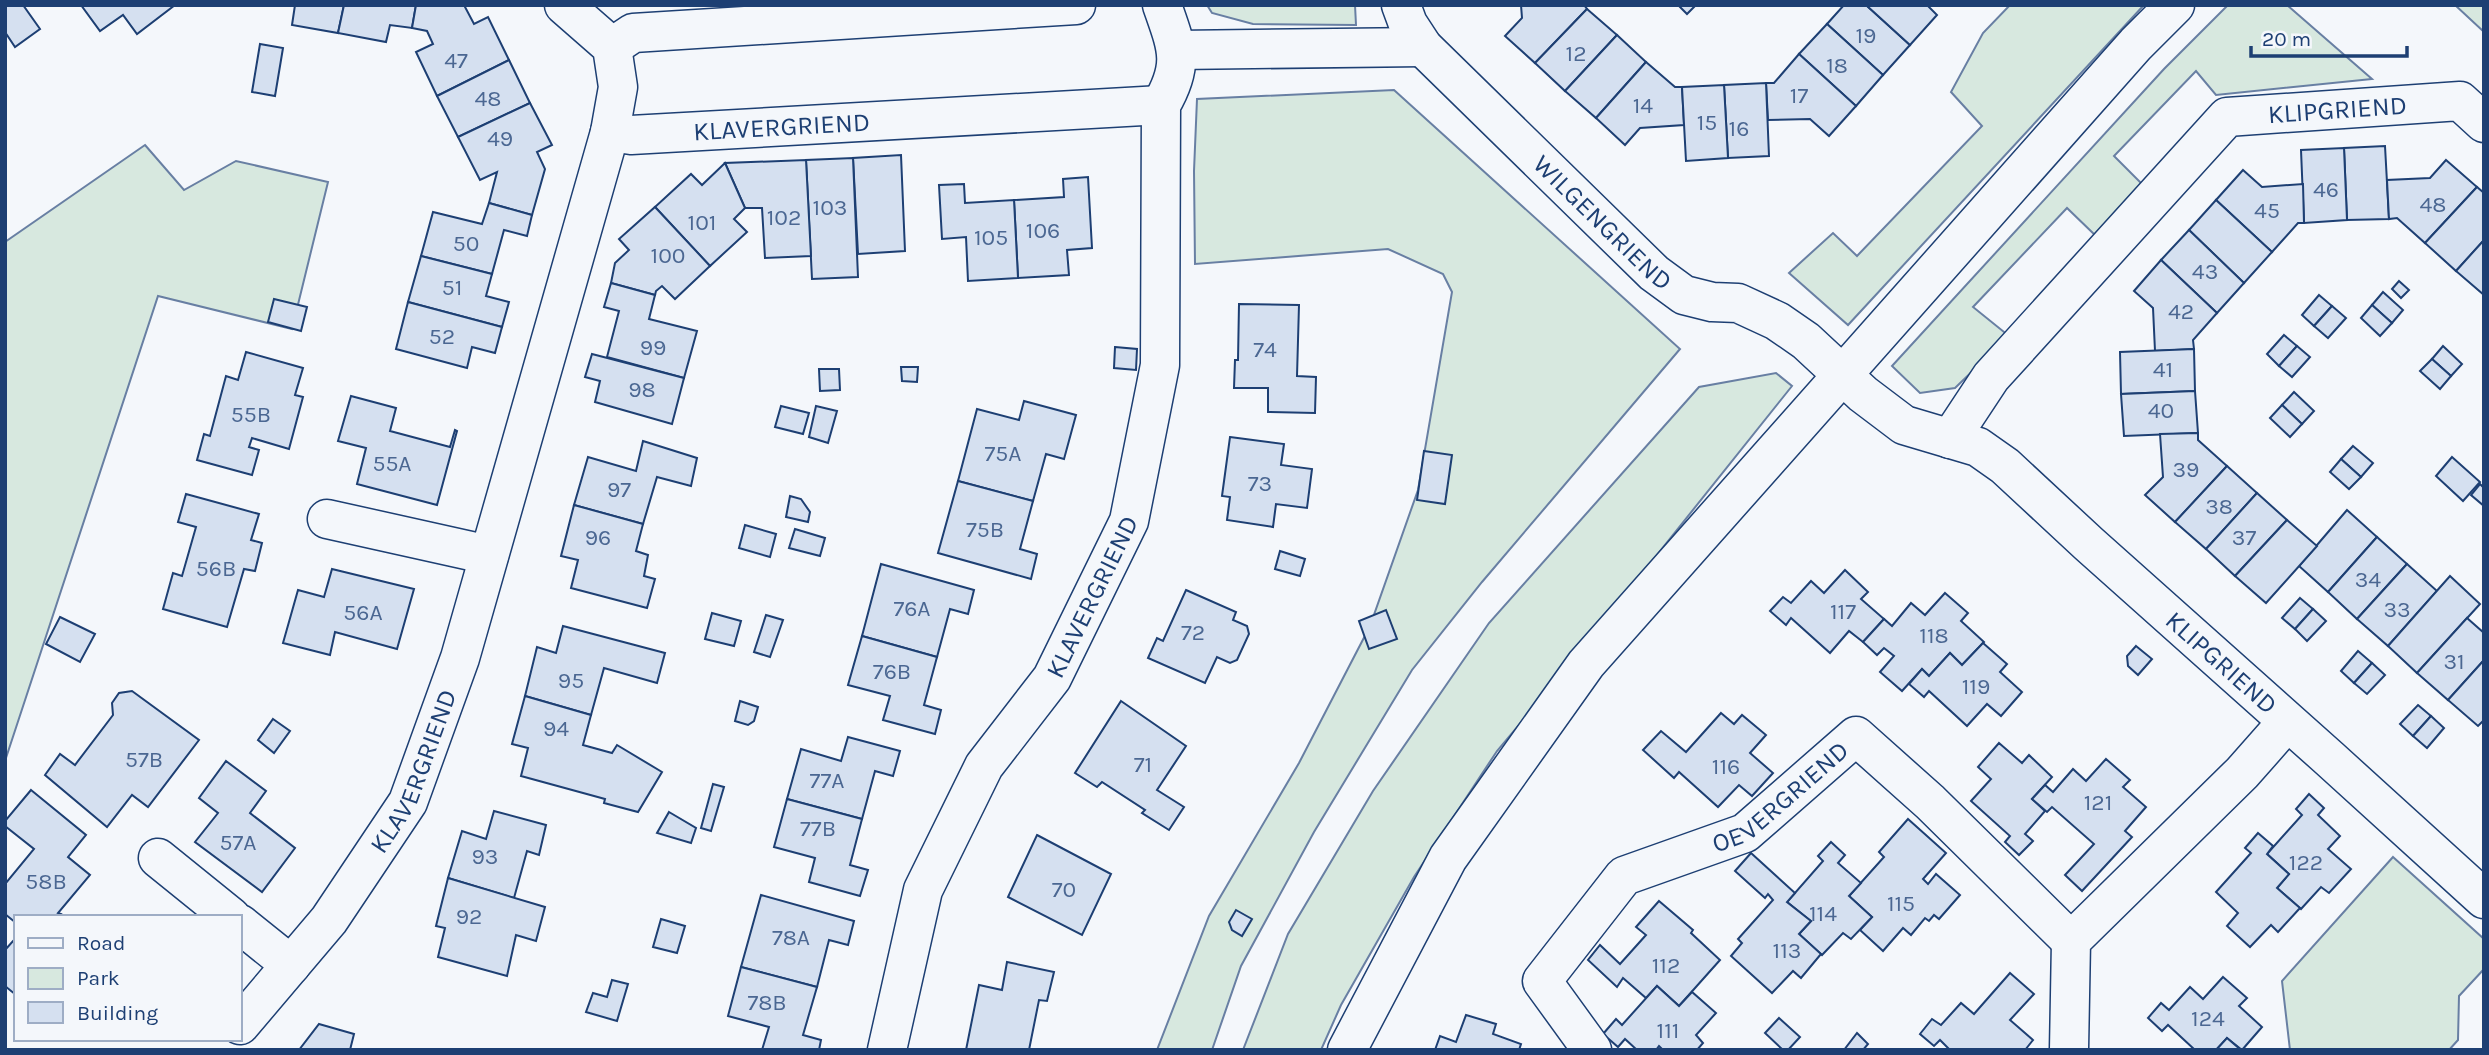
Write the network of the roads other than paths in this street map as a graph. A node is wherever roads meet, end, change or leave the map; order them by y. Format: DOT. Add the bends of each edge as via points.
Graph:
graph roads {
  1 [pos="564,5"];
  2 [pos="1076,5"];
  3 [pos="1162,5"];
  4 [pos="1401,5"];
  5 [pos="2175,5"];
  6 [pos="612,47"];
  7 [pos="1423,47"];
  8 [pos="1178,50"];
  9 [pos="1161,105"];
  10 [pos="2484,123"];
  11 [pos="610,132"];
  12 [pos="1843,375"];
  13 [pos="1950,439"];
  14 [pos="327,519"];
  15 [pos="489,555"];
  16 [pos="2287,722"];
  17 [pos="158,858"];
  18 [pos="2484,899"];
  19 [pos="229,915"];
  20 [pos="242,926"];
  21 [pos="2071,941"];
  22 [pos="291,965"];
  23 [pos="242,1023"];
  24 [pos="887,1050"];
  25 [pos="1347,1050"];
  26 [pos="1592,1050"];
  27 [pos="2069,1050"];
  1 -- 6 [label="street"];
  2 -- 6 [label="street" via="633,33"];
  3 -- 8 [label="street, KLAVERGRIEND"];
  4 -- 7 [label="street, WILGENGRIEND"];
  5 -- 12 [label="street"];
  6 -- 11 [label="street, KLAVERGRIEND" via="618,87"];
  7 -- 8 [label="street"];
  7 -- 12 [label="street, WILGENGRIEND" via="1654,273 1684,295 1738,303 1776,321"];
  8 -- 9 [label="street, KLAVERGRIEND" via="1174,84"];
  9 -- 11 [label="street, KLAVERGRIEND" via="631,135"];
  9 -- 24 [label="street, KLAVERGRIEND" via="1160,365 1129,520 1052,678 984,766 923,890"];
  10 -- 13 [label="street, KLIPGRIEND" via="2460,101 2227,117 1991,377"];
  11 -- 15 [label="street, KLAVERGRIEND"];
  12 -- 13 [label="street, KLIPGRIEND" via="1904,425"];
  12 -- 25 [label="street" via="1586,664 1448,858"];
  13 -- 16 [label="street, KLIPGRIEND" via="1978,447 2005,466"];
  14 -- 15 [label="street"];
  15 -- 22 [label="street, KLAVERGRIEND" via="460,658 408,802 329,920"];
  16 -- 18 [label="street, KLIPGRIEND"];
  16 -- 21 [label="street" via="2242,773"];
  17 -- 19 [label="street"];
  20 -- 22 [label="street"];
  21 -- 26 [label="street, OEVERGRIEND" via="1856,736 1745,833 1624,877 1542,981"];
  21 -- 27 [label="street"];
  22 -- 23 [label="street, KLAVERGRIEND"];
}
